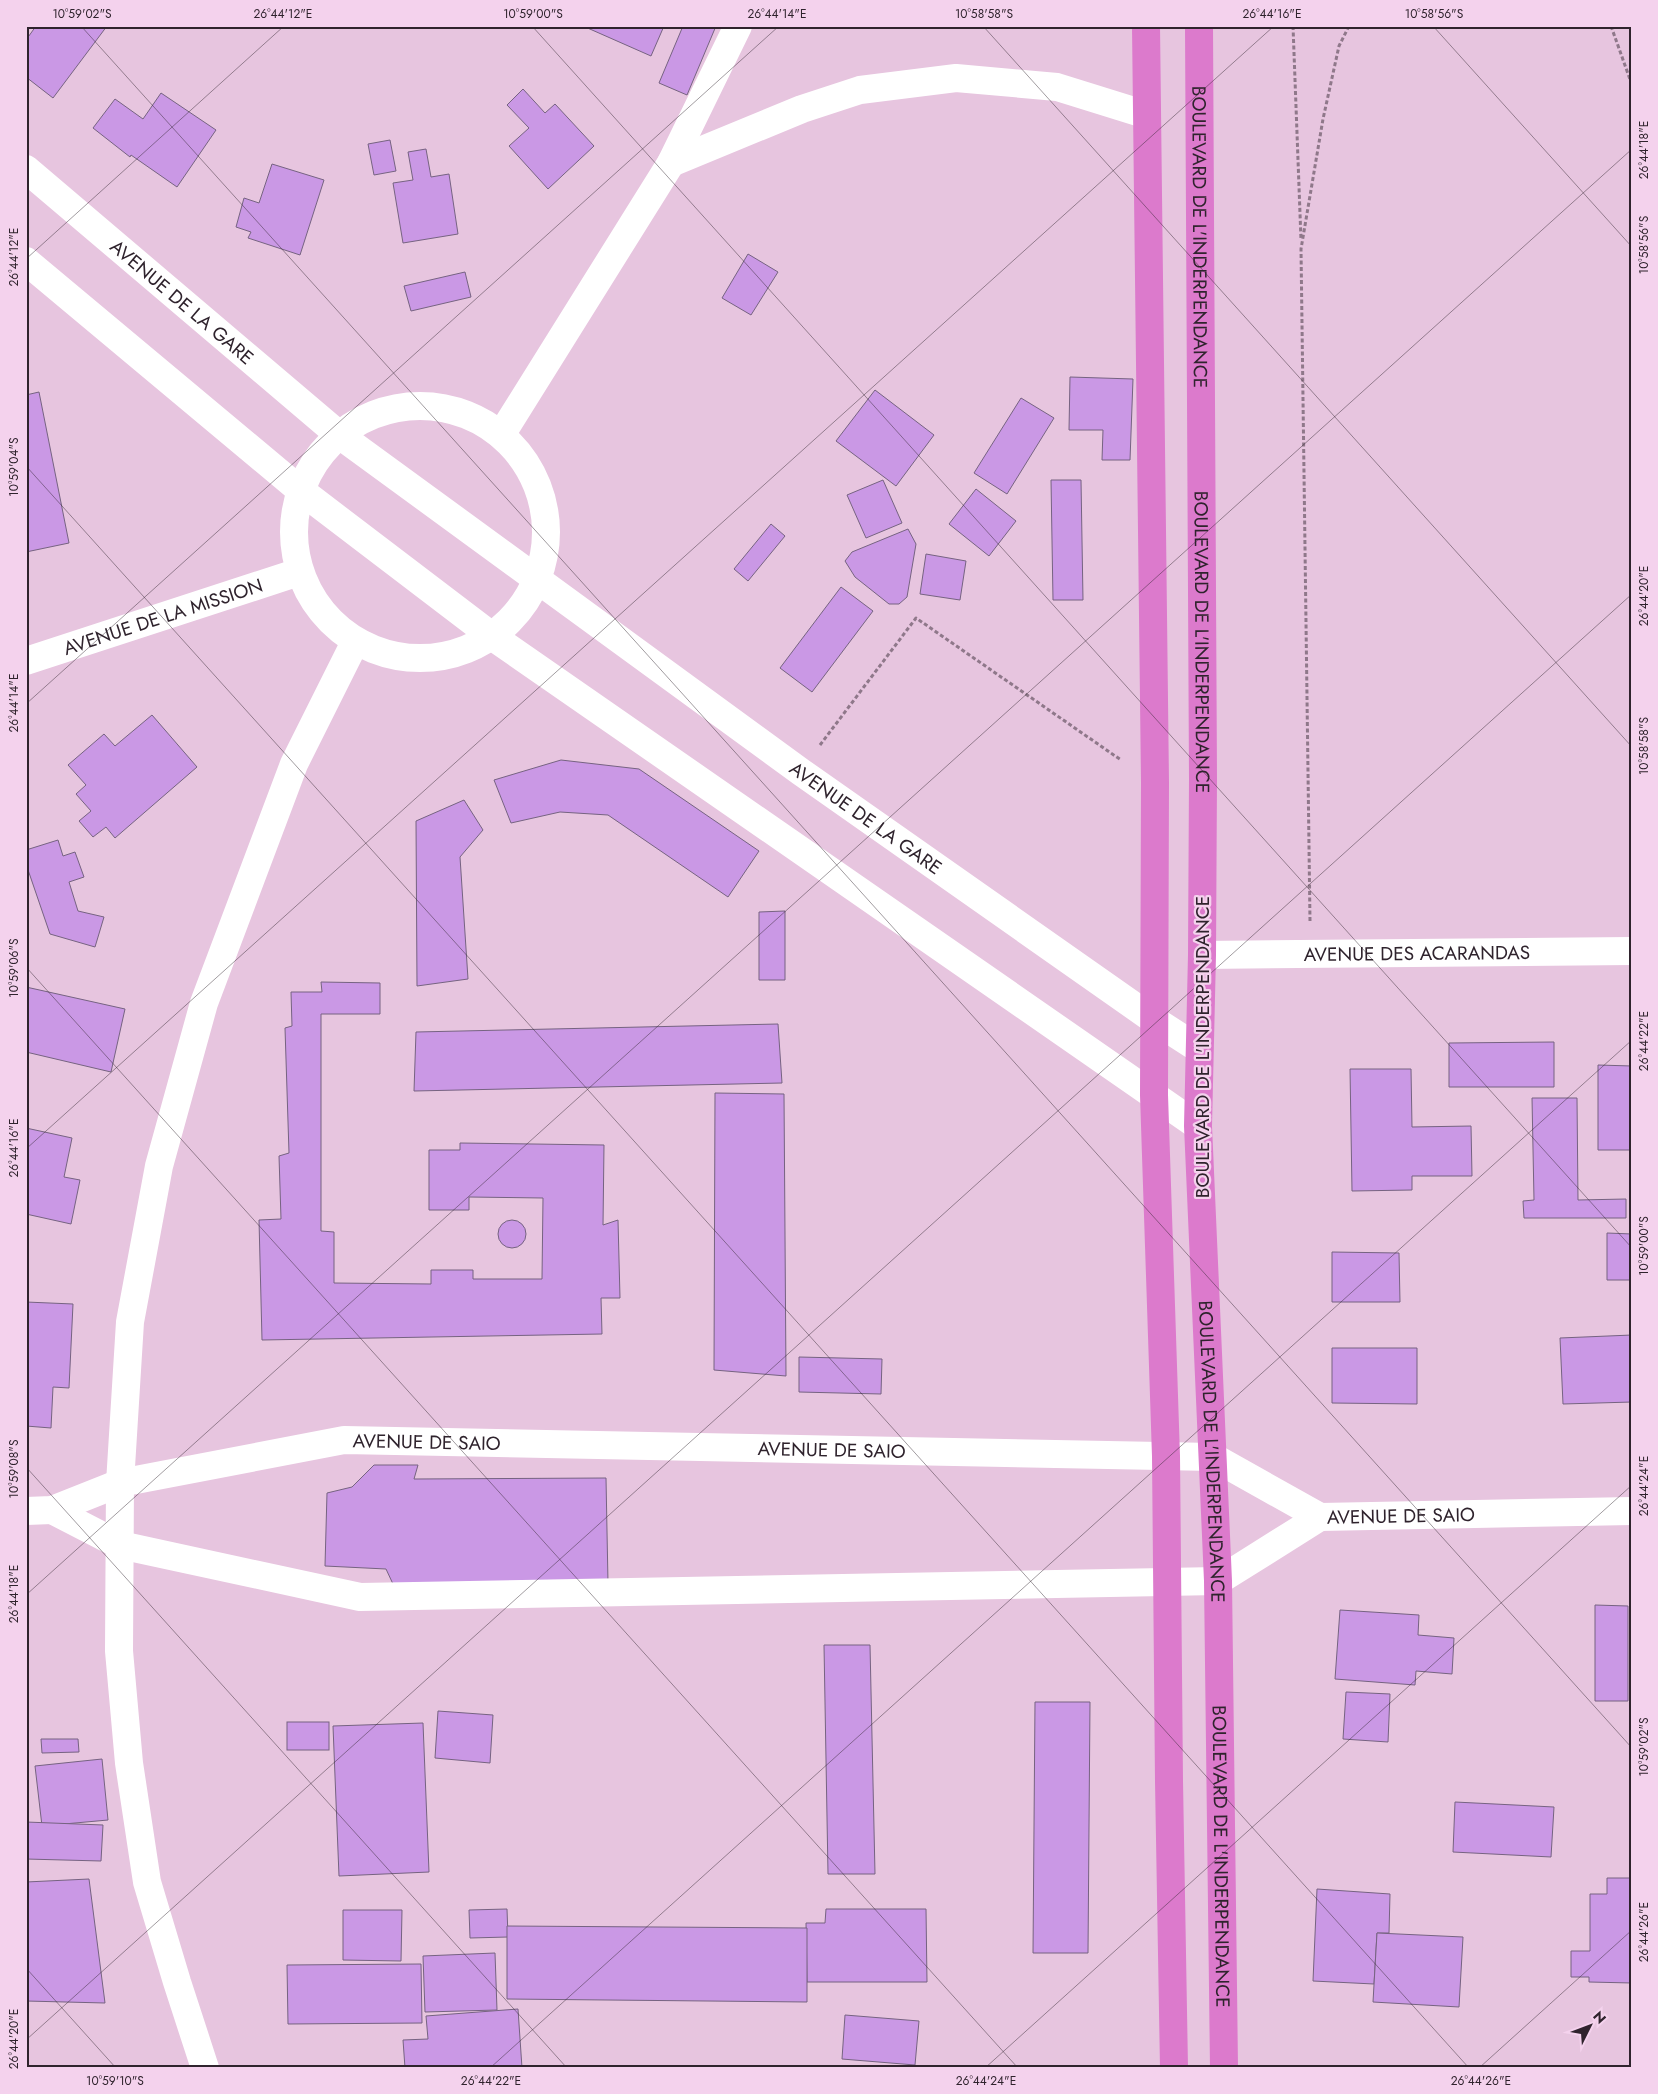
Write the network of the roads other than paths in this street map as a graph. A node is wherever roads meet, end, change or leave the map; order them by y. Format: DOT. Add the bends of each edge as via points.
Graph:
graph roads {
  1 [pos="738,26"];
  2 [pos="1146,26"];
  3 [pos="1199,26"];
  4 [pos="1147,115"];
  5 [pos="671,163"];
  6 [pos="26,169"];
  7 [pos="26,261"];
  8 [pos="338,434"];
  9 [pos="501,436"];
  10 [pos="300,490"];
  11 [pos="300,572"];
  12 [pos="538,581"];
  13 [pos="494,637"];
  14 [pos="355,642"];
  15 [pos="26,661"];
  16 [pos="1632,951"];
  17 [pos="1202,955"];
  18 [pos="1154,1020"];
  19 [pos="1199,1049"];
  20 [pos="1154,1095"];
  21 [pos="1198,1126"];
  22 [pos="1166,1456"];
  23 [pos="1213,1456"];
  24 [pos="120,1483"];
  25 [pos="39,1511"];
  26 [pos="1632,1512"];
  27 [pos="1320,1517"];
  28 [pos="120,1544"];
  29 [pos="1168,1582"];
  30 [pos="1218,1582"];
  31 [pos="205,2068"];
  32 [pos="1174,2068"];
  33 [pos="1224,2068"];
  1 -- 5 [label="street"];
  2 -- 4 [label="highway"];
  3 -- 17 [label="highway, BOULEVARD DE L'INDERPENDANCE"];
  4 -- 5 [label="street" via="1057,87 956,78 860,90 802,109"];
  4 -- 18 [label="highway" via="1155,783"];
  5 -- 9 [label="street"];
  6 -- 8 [label="street, AVENUE DE LA GARE"];
  7 -- 10 [label="street"];
  8 -- 9 [label="street" via="382,410 433,406 481,421"];
  8 -- 10 [label="street" via="315,460"];
  8 -- 12 [label="street, AVENUE DE LA GARE"];
  9 -- 12 [label="street" via="528,466 543,502 546,542"];
  10 -- 11 [label="street" via="293,517 294,545"];
  10 -- 13 [label="street"];
  11 -- 14 [label="street" via="312,599 331,623"];
  11 -- 15 [label="street, AVENUE DE LA MISSION"];
  12 -- 13 [label="street" via="519,612"];
  12 -- 18 [label="street, AVENUE DE LA GARE" via="800,772"];
  13 -- 14 [label="street" via="461,653 426,659 389,656"];
  13 -- 20 [label="street"];
  14 -- 24 [label="street" via="294,764 204,1003 159,1166 130,1322"];
  16 -- 17 [label="street, AVENUE DES ACARANDAS"];
  17 -- 19 [label="highway, BOULEVARD DE L'INDERPENDANCE"];
  18 -- 19 [label="street, AVENUE DE LA GARE"];
  18 -- 20 [label="highway"];
  19 -- 21 [label="highway, BOULEVARD DE L'INDERPENDANCE"];
  20 -- 21 [label="street"];
  20 -- 22 [label="highway"];
  21 -- 23 [label="highway, BOULEVARD DE L'INDERPENDANCE"];
  22 -- 23 [label="street, AVENUE DE SAIO"];
  22 -- 24 [label="street, AVENUE DE SAIO" via="344,1440"];
  22 -- 29 [label="highway"];
  23 -- 27 [label="street, AVENUE DE SAIO"];
  23 -- 30 [label="highway, BOULEVARD DE L'INDERPENDANCE"];
  24 -- 25 [label="street, AVENUE DE SAIO"];
  24 -- 28 [label="street"];
  25 -- 28 [label="street"];
  26 -- 27 [label="street, AVENUE DE SAIO"];
  27 -- 30 [label="street"];
  28 -- 29 [label="street" via="360,1597"];
  28 -- 31 [label="street" via="121,1670 129,1763 147,1882"];
  29 -- 30 [label="street"];
  29 -- 32 [label="highway"];
  30 -- 33 [label="highway, BOULEVARD DE L'INDERPENDANCE"];
}
